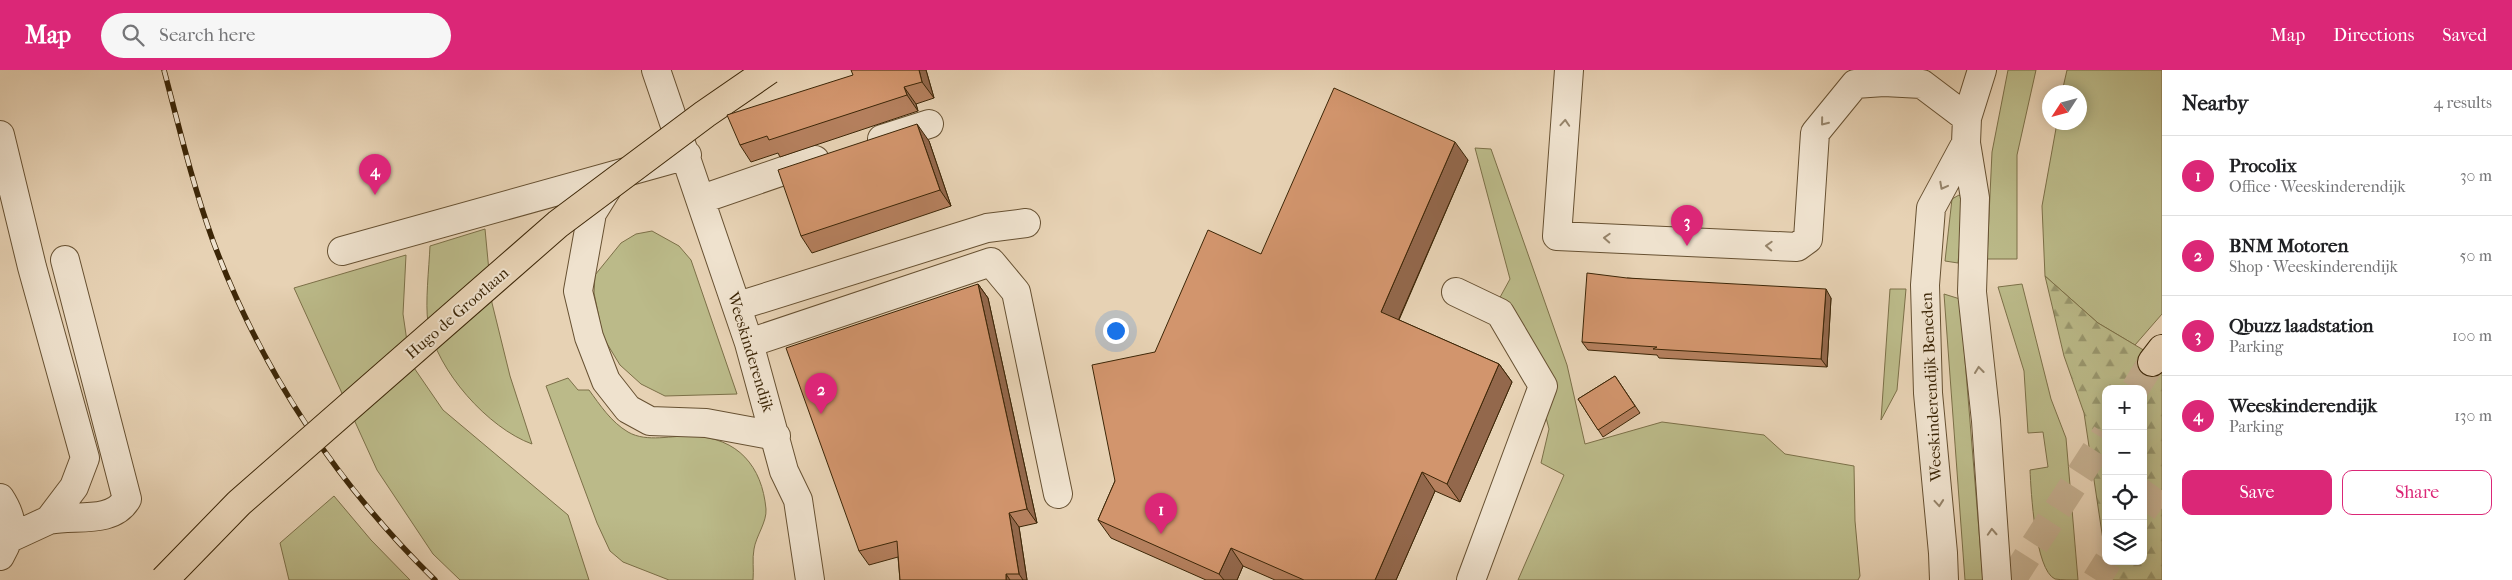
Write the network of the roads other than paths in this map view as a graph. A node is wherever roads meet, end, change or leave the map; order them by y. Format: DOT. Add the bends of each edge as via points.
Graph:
graph roads {
  1 [pos="656,70"];
  2 [pos="770,70"];
  3 [pos="1569,70"];
  4 [pos="1982,70"];
  5 [pos="1852,77"];
  6 [pos="1924,77"];
  7 [pos="929,124"];
  8 [pos="1967,131"];
  9 [pos="0,135"];
  10 [pos="686,155"];
  11 [pos="616,174"];
  12 [pos="702,199"];
  13 [pos="1026,223"];
  14 [pos="342,251"];
  15 [pos="65,260"];
  16 [pos="1456,292"];
  17 [pos="738,306"];
  18 [pos="750,343"];
  19 [pos="776,436"];
  20 [pos="1058,494"];
  21 [pos="0,498"];
  22 [pos="49,520"];
  23 [pos="5,547"];
  24 [pos="164,580"];
  25 [pos="810,580"];
  26 [pos="1471,580"];
  27 [pos="1944,580"];
  28 [pos="1997,580"];
  1 -- 10 [label="street, Weeskinderendijk"];
  2 -- 24 [label="main road, Hugo de Grootlaan, bridge" via="704,114 558,224 239,503"];
  5 -- 3 [label="street, one-way" via="1815,133 1808,239 1797,247 1557,236"];
  4 -- 8 [label="street, Weeskinderendijk Beneden"];
  5 -- 6 [label="street" via="1884,82"];
  6 -- 8 [label="street"];
  7 -- 12 [label="street"];
  8 -- 27 [label="street, Weeskinderendijk Beneden, one-way" via="1931,208 1925,285 1928,393"];
  28 -- 8 [label="street, Weeskinderendijk Beneden, one-way" via="1986,421 1972,292 1975,198"];
  9 -- 22 [label="street" via="32,267 85,458 74,487"];
  10 -- 11 [label="street"];
  10 -- 12 [label="street, Weeskinderendijk"];
  11 -- 14 [label="street"];
  11 -- 19 [label="street" via="592,213 578,291 589,337 606,381 628,409 650,421 706,423"];
  12 -- 17 [label="street, Weeskinderendijk"];
  13 -- 17 [label="street" via="987,228"];
  15 -- 22 [label="street" via="128,495 119,508 100,516"];
  16 -- 26 [label="street" via="1500,313 1543,386"];
  17 -- 18 [label="street, Weeskinderendijk"];
  18 -- 19 [label="street, Weeskinderendijk"];
  18 -- 20 [label="street" via="991,262 1016,292"];
  19 -- 25 [label="street, Weeskinderendijk" via="784,471 798,500"];
  21 -- 23 [label="street" via="9,512"];
  22 -- 23 [label="street"];
}
